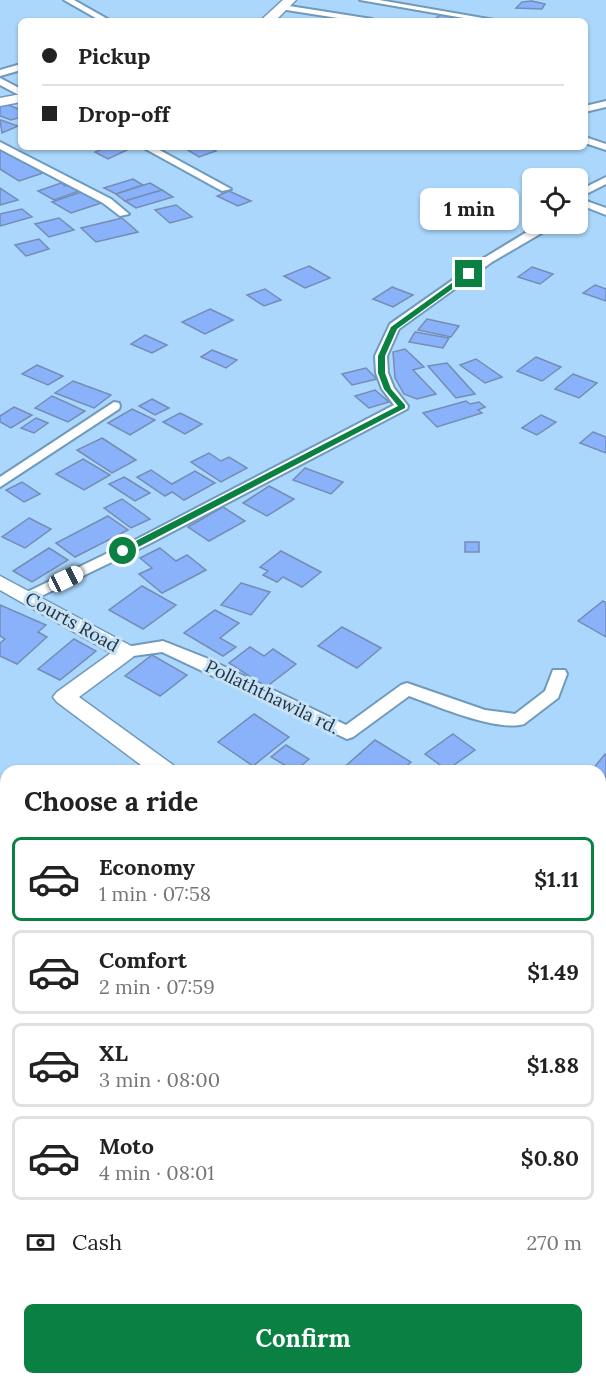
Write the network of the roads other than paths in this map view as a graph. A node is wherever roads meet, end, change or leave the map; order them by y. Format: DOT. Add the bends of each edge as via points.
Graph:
graph roads {
  1 [pos="68,0"];
  2 [pos="364,0"];
  3 [pos="286,3"];
  4 [pos="101,18"];
  5 [pos="270,18"];
  6 [pos="358,18"];
  7 [pos="477,18"];
  8 [pos="18,68"];
  9 [pos="0,73"];
  10 [pos="0,81"];
  11 [pos="18,95"];
  12 [pos="18,98"];
  13 [pos="0,102"];
  14 [pos="606,104"];
  15 [pos="588,109"];
  16 [pos="588,141"];
  17 [pos="0,145"];
  18 [pos="606,147"];
  19 [pos="153,150"];
  20 [pos="606,180"];
  21 [pos="226,189"];
  22 [pos="588,190"];
  23 [pos="588,205"];
  24 [pos="606,212"];
  25 [pos="124,214"];
  26 [pos="532,234"];
  27 [pos="114,405"];
  28 [pos="0,483"];
  29 [pos="0,582"];
  30 [pos="28,597"];
  31 [pos="126,652"];
  32 [pos="559,674"];
  33 [pos="157,765"];
  1 -- 4 [label="street"];
  2 -- 7 [label="street"];
  3 -- 5 [label="main road"];
  3 -- 6 [label="street"];
  8 -- 9 [label="street"];
  10 -- 11 [label="street"];
  12 -- 13 [label="main road"];
  14 -- 15 [label="street"];
  16 -- 18 [label="street"];
  17 -- 25 [label="street"];
  19 -- 21 [label="street"];
  20 -- 22 [label="street"];
  23 -- 24 [label="street"];
  26 -- 30 [label="street" via="488,260 394,327 381,356 382,373 387,389 402,406"];
  27 -- 28 [label="street"];
  29 -- 30 [label="street, Courts Road"];
  30 -- 31 [label="street, Courts Road"];
  31 -- 32 [label="street, Pollaththawila rd." via="163,646 347,733 407,690 484,716 518,720 552,694"];
  31 -- 33 [label="street, Courts Road" via="64,697"];
}
